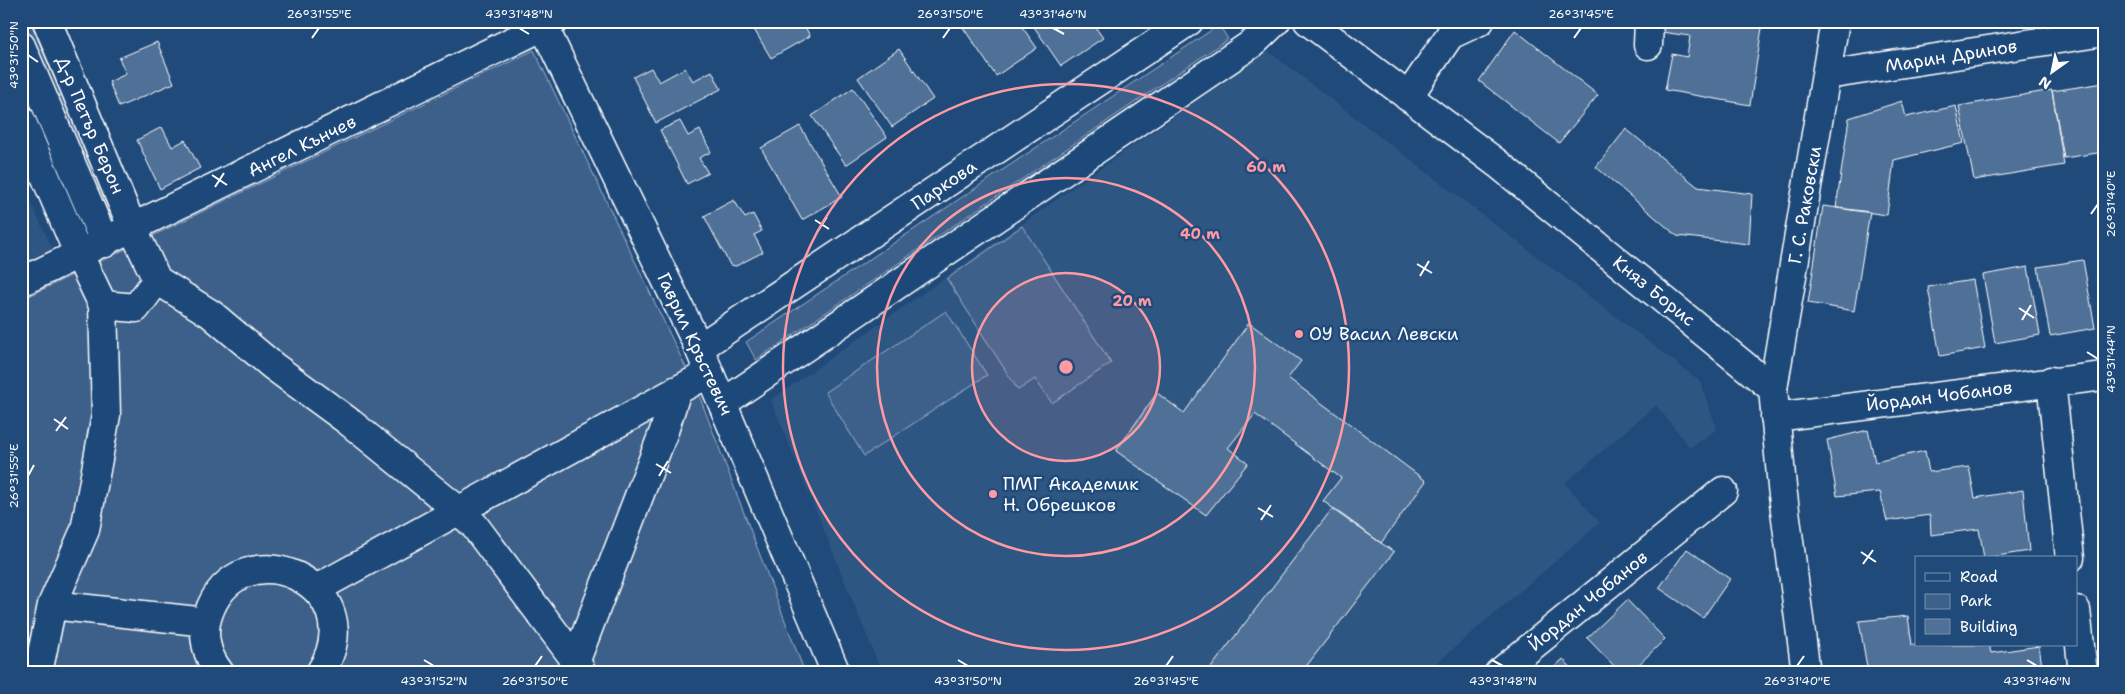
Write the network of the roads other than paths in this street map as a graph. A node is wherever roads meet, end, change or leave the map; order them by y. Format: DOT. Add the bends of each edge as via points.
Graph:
graph roads {
  1 [pos="47,21"];
  2 [pos="1189,21"];
  3 [pos="1276,21"];
  4 [pos="1308,21"];
  5 [pos="1480,21"];
  6 [pos="1834,21"];
  7 [pos="546,23"];
  8 [pos="2104,32"];
  9 [pos="21,46"];
  10 [pos="1827,75"];
  11 [pos="1408,97"];
  12 [pos="21,120"];
  13 [pos="133,229"];
  14 [pos="104,242"];
  15 [pos="79,255"];
  16 [pos="157,280"];
  17 [pos="21,282"];
  18 [pos="103,305"];
  19 [pos="699,348"];
  20 [pos="709,373"];
  21 [pos="2104,376"];
  22 [pos="2051,382"];
  23 [pos="1773,388"];
  24 [pos="676,390"];
  25 [pos="723,404"];
  26 [pos="1775,416"];
  27 [pos="1723,491"];
  28 [pos="458,510"];
  29 [pos="2070,556"];
  30 [pos="358,565"];
  31 [pos="316,588"];
  32 [pos="52,605"];
  33 [pos="206,622"];
  34 [pos="333,623"];
  35 [pos="2078,628"];
  36 [pos="576,669"];
  37 [pos="38,673"];
  38 [pos="220,673"];
  39 [pos="320,673"];
  40 [pos="836,673"];
  41 [pos="1500,673"];
  42 [pos="1806,673"];
  43 [pos="2083,673"];
  1 -- 13 [label="street, Д-р Петър Берон"];
  2 -- 19 [label="street, Паркова"];
  3 -- 25 [label="street" via="1253,43"];
  4 -- 11 [label="street, Княз Борис"];
  5 -- 11 [label="street" via="1450,35"];
  6 -- 10 [label="street, Г. С. Раковски"];
  7 -- 13 [label="street, Ангел Кънчев"];
  7 -- 19 [label="street, Гаврил Кръстевич"];
  8 -- 10 [label="street, Марин Дринов"];
  9 -- 14 [label="street"];
  10 -- 23 [label="street, Г. С. Раковски"];
  11 -- 23 [label="street, Княз Борис" via="1498,164"];
  12 -- 15 [label="street"];
  13 -- 14 [label="street, Ангел Кънчев"];
  13 -- 16 [label="street, Д-р Петър Берон"];
  14 -- 15 [label="street, Ангел Кънчев"];
  15 -- 17 [label="street, Ангел Кънчев"];
  15 -- 18 [label="street"];
  16 -- 18 [label="street" via="136,308"];
  16 -- 28 [label="street" via="212,314 272,366 348,421"];
  18 -- 32 [label="street" via="106,416 85,530"];
  19 -- 20 [label="street, Гаврил Кръстевич"];
  20 -- 24 [label="street"];
  20 -- 25 [label="street, Гаврил Кръстевич"];
  21 -- 22 [label="street, Йордан Чобанов"];
  22 -- 26 [label="street, Йордан Чобанов"];
  22 -- 29 [label="street"];
  23 -- 26 [label="street"];
  24 -- 28 [label="street"];
  24 -- 36 [label="street" via="664,431"];
  25 -- 40 [label="street, Гаврил Кръстевич"];
  26 -- 42 [label="street"];
  27 -- 41 [label="street, Йордан Чобанов"];
  28 -- 30 [label="street"];
  28 -- 36 [label="street" via="474,525"];
  30 -- 31 [label="street"];
  30 -- 34 [label="street"];
  31 -- 33 [label="street" via="300,576 260,569 241,575 224,587 212,603"];
  31 -- 34 [label="street" via="327,604"];
  32 -- 33 [label="street"];
  32 -- 37 [label="street"];
  33 -- 38 [label="street" via="206,644 212,664"];
  34 -- 39 [label="street" via="333,642"];
  35 -- 43 [label="street"];
}
